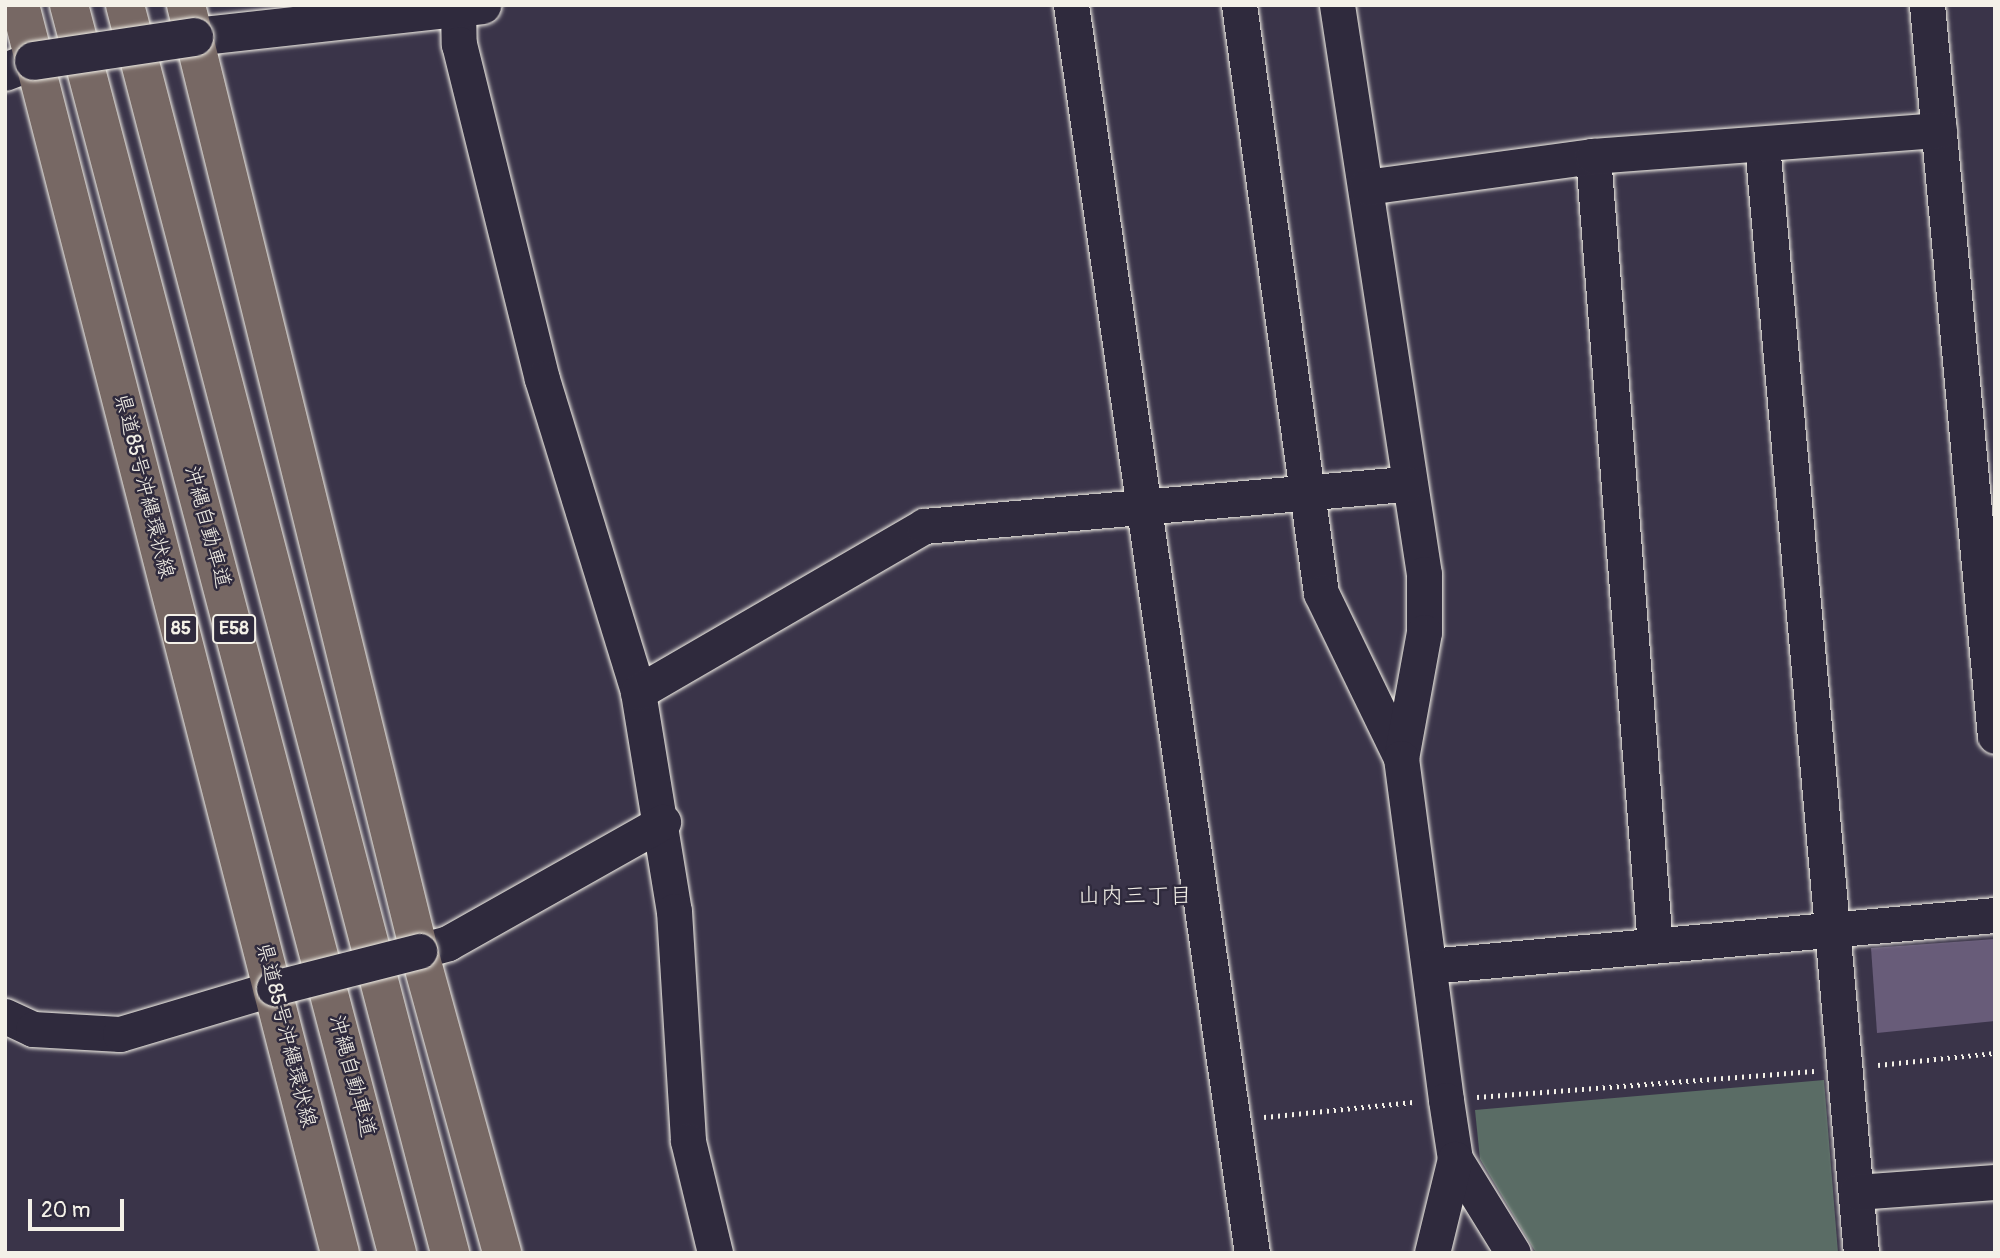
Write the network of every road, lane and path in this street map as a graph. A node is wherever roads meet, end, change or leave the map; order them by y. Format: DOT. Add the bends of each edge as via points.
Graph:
graph roads {
  1 [pos="20,5"];
  2 [pos="69,5"];
  3 [pos="125,5"];
  4 [pos="1071,5"];
  5 [pos="1240,5"];
  6 [pos="1337,5"];
  7 [pos="1927,5"];
  8 [pos="466,6"];
  9 [pos="190,21"];
  10 [pos="20,66"];
  11 [pos="1939,130"];
  12 [pos="1762,144"];
  13 [pos="1593,156"];
  14 [pos="1366,187"];
  15 [pos="1981,433"];
  16 [pos="1405,484"];
  17 [pos="1307,494"];
  18 [pos="1142,505"];
  19 [pos="638,691"];
  20 [pos="1995,736"];
  21 [pos="1401,758"];
  22 [pos="663,821"];
  23 [pos="1995,915"];
  24 [pos="1834,929"];
  25 [pos="1655,946"];
  26 [pos="419,951"];
  27 [pos="1430,966"];
  28 [pos="274,988"];
  29 [pos="5,1016"];
  30 [pos="1995,1053"];
  31 [pos="1845,1069"];
  32 [pos="1446,1100"];
  33 [pos="1232,1120"];
  34 [pos="1455,1159"];
  35 [pos="1995,1182"];
  36 [pos="1856,1192"];
  37 [pos="340,1253"];
  38 [pos="397,1253"];
  39 [pos="450,1253"];
  40 [pos="502,1253"];
  41 [pos="715,1253"];
  42 [pos="1252,1253"];
  43 [pos="1432,1253"];
  44 [pos="1513,1253"];
  45 [pos="1861,1253"];
  1 -- 10 [label="main road, 県道85号沖縄環状線 / 85"];
  2 -- 38 [label="main road, 沖縄自動車道 / E58"];
  3 -- 39 [label="main road, E58"];
  4 -- 18 [label="street"];
  5 -- 17 [label="street"];
  6 -- 14 [label="street"];
  7 -- 11 [label="street"];
  8 -- 9 [label="street"];
  8 -- 19 [label="street" via="459,44 542,379"];
  9 -- 10 [label="street, bridge"];
  9 -- 26 [label="main road"];
  10 -- 28 [label="main road, 県道85号沖縄環状線 / 85"];
  11 -- 12 [label="street"];
  11 -- 15 [label="street"];
  12 -- 13 [label="street"];
  12 -- 24 [label="street"];
  13 -- 14 [label="street"];
  13 -- 25 [label="street"];
  14 -- 16 [label="street"];
  15 -- 20 [label="street"];
  16 -- 17 [label="street"];
  16 -- 21 [label="street" via="1425,606"];
  17 -- 18 [label="street"];
  17 -- 21 [label="street" via="1328,616"];
  18 -- 19 [label="street" via="924,526"];
  18 -- 33 [label="street"];
  19 -- 22 [label="street"];
  21 -- 27 [label="street"];
  22 -- 26 [label="street" via="448,943"];
  22 -- 41 [label="street" via="688,1141"];
  23 -- 24 [label="street"];
  24 -- 25 [label="street"];
  24 -- 31 [label="street"];
  25 -- 27 [label="street"];
  26 -- 28 [label="street, bridge"];
  26 -- 40 [label="main road"];
  27 -- 32 [label="street"];
  28 -- 29 [label="street" via="120,1034 33,1029"];
  28 -- 37 [label="main road, 県道85号沖縄環状線 / 85"];
  30 -- 31 [label="path"];
  31 -- 32 [label="path"];
  31 -- 36 [label="street"];
  32 -- 33 [label="path"];
  32 -- 34 [label="street"];
  33 -- 42 [label="street"];
  34 -- 43 [label="street"];
  34 -- 44 [label="street"];
  35 -- 36 [label="street"];
  36 -- 45 [label="street"];
}
